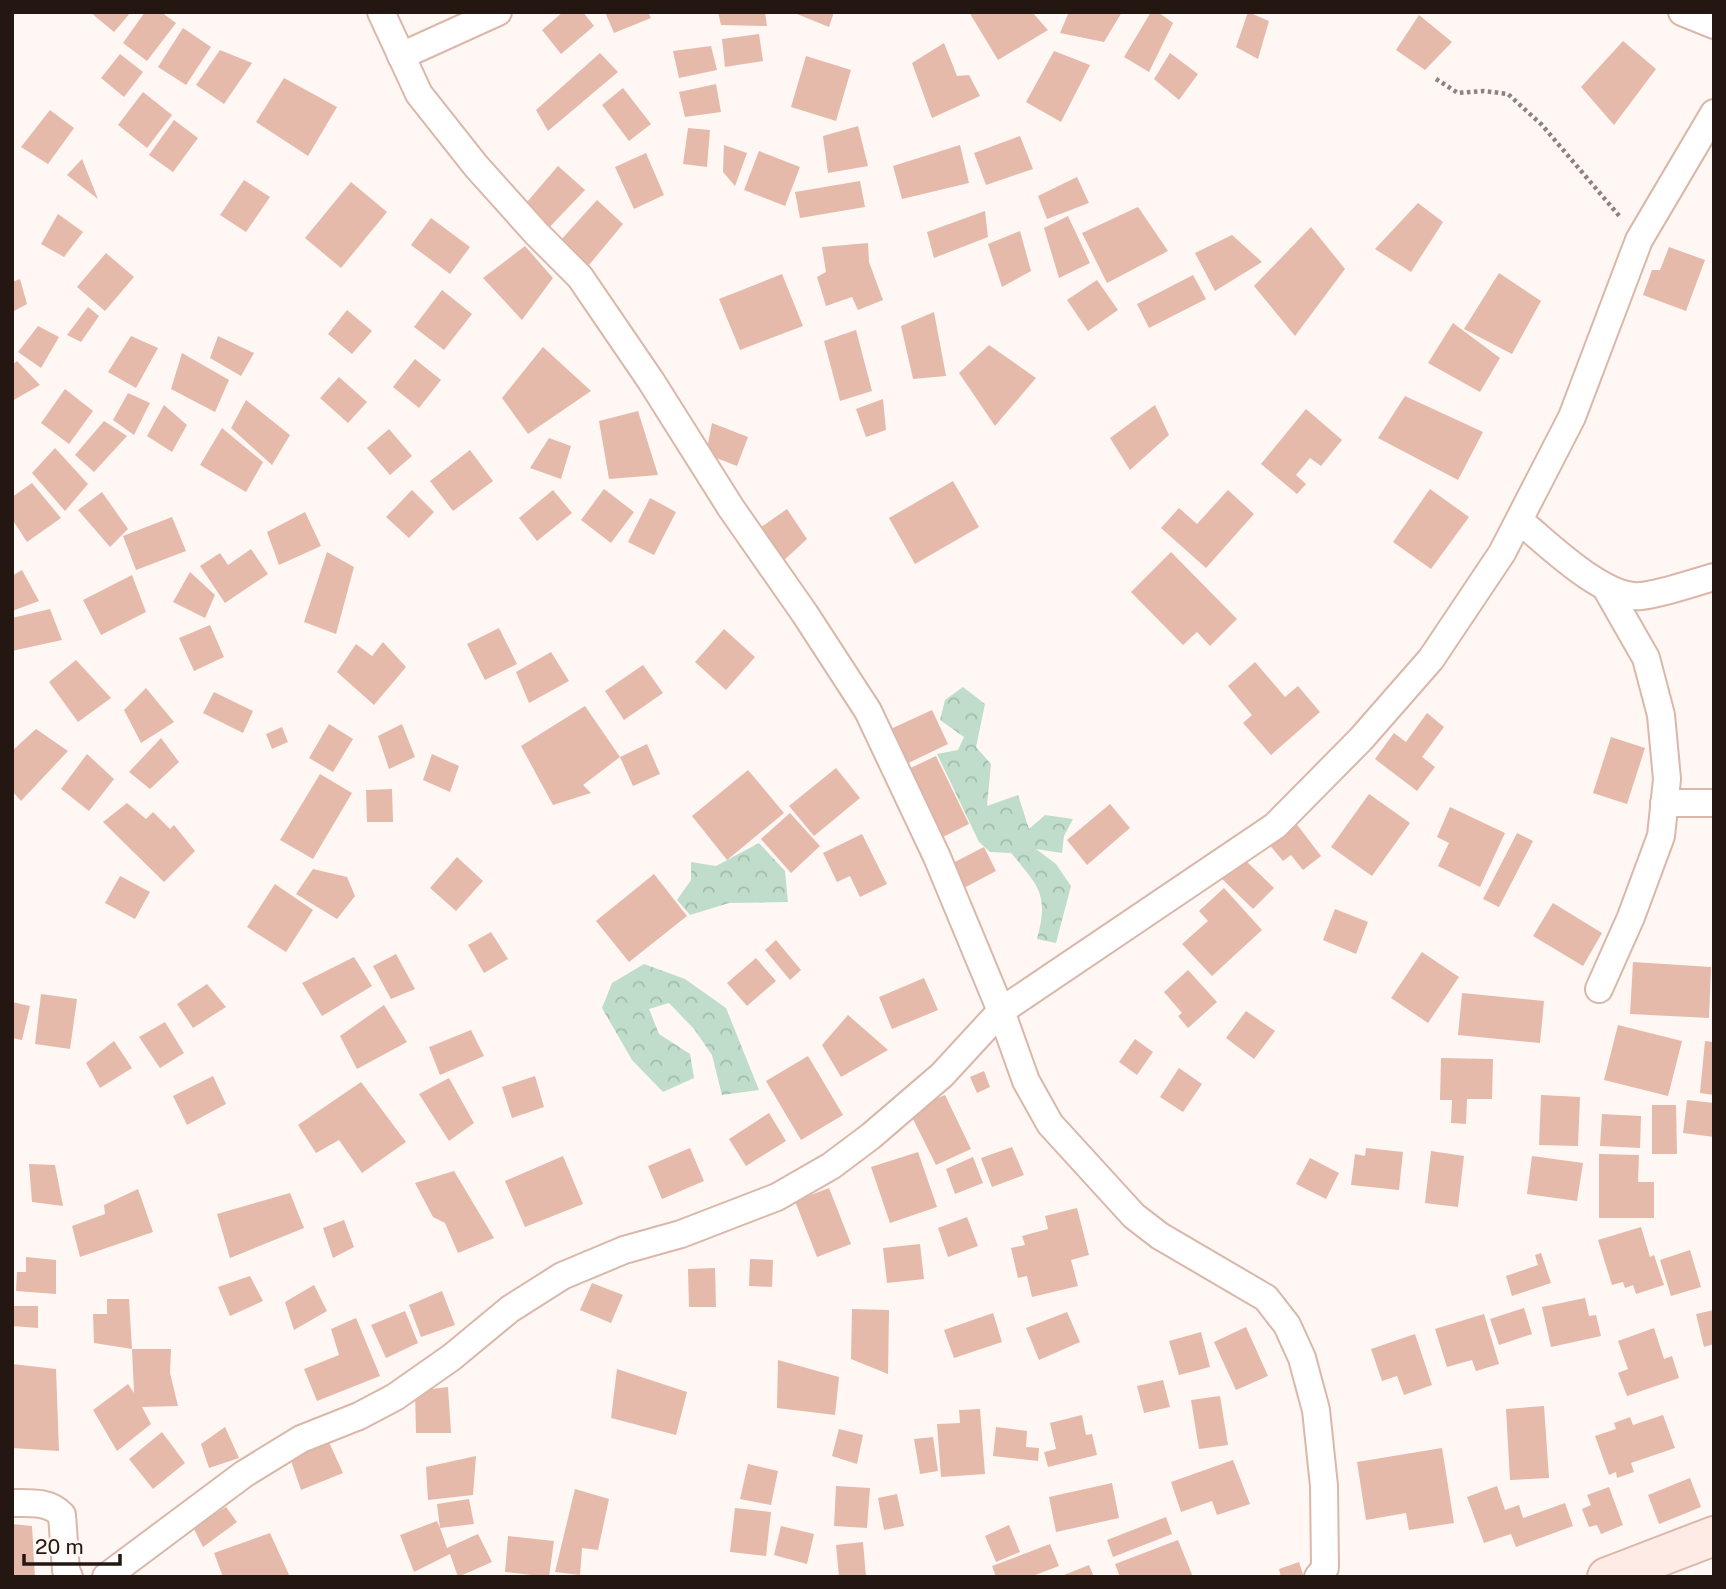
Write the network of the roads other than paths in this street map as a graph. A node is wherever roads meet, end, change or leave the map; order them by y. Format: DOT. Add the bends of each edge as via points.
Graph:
graph roads {
  1 [pos="380,12"];
  2 [pos="498,12"];
  3 [pos="1682,12"];
  4 [pos="1714,25"];
  5 [pos="401,56"];
  6 [pos="1714,113"];
  7 [pos="1520,521"];
  8 [pos="1714,577"];
  9 [pos="1606,588"];
  10 [pos="1664,803"];
  11 [pos="1714,803"];
  12 [pos="1599,989"];
  13 [pos="1001,1011"];
  14 [pos="12,1503"];
  15 [pos="1714,1536"];
  16 [pos="69,1577"];
  17 [pos="106,1577"];
  18 [pos="1318,1577"];
  19 [pos="1607,1577"];
  1 -- 5 [label="street"];
  2 -- 5 [label="street"];
  3 -- 4 [label="street"];
  5 -- 13 [label="street" via="419,94 476,166 580,277 867,711 937,857"];
  6 -- 7 [label="street" via="1639,240 1572,417"];
  7 -- 9 [label="street"];
  7 -- 13 [label="street" via="1431,659 1275,826"];
  8 -- 9 [label="street" via="1639,597"];
  9 -- 10 [label="street" via="1649,669 1661,715 1667,779"];
  10 -- 11 [label="street"];
  10 -- 12 [label="street" via="1661,836"];
  13 -- 17 [label="street" via="942,1075 831,1166 766,1201 562,1276 510,1309 395,1397 301,1438 244,1474"];
  13 -- 18 [label="street" via="1026,1081 1050,1124 1105,1186 1160,1236 1266,1298 1287,1325 1302,1358 1316,1410 1324,1486 1325,1568"];
  14 -- 16 [label="street" via="46,1504 62,1515"];
  15 -- 19 [label="main road"];
}
